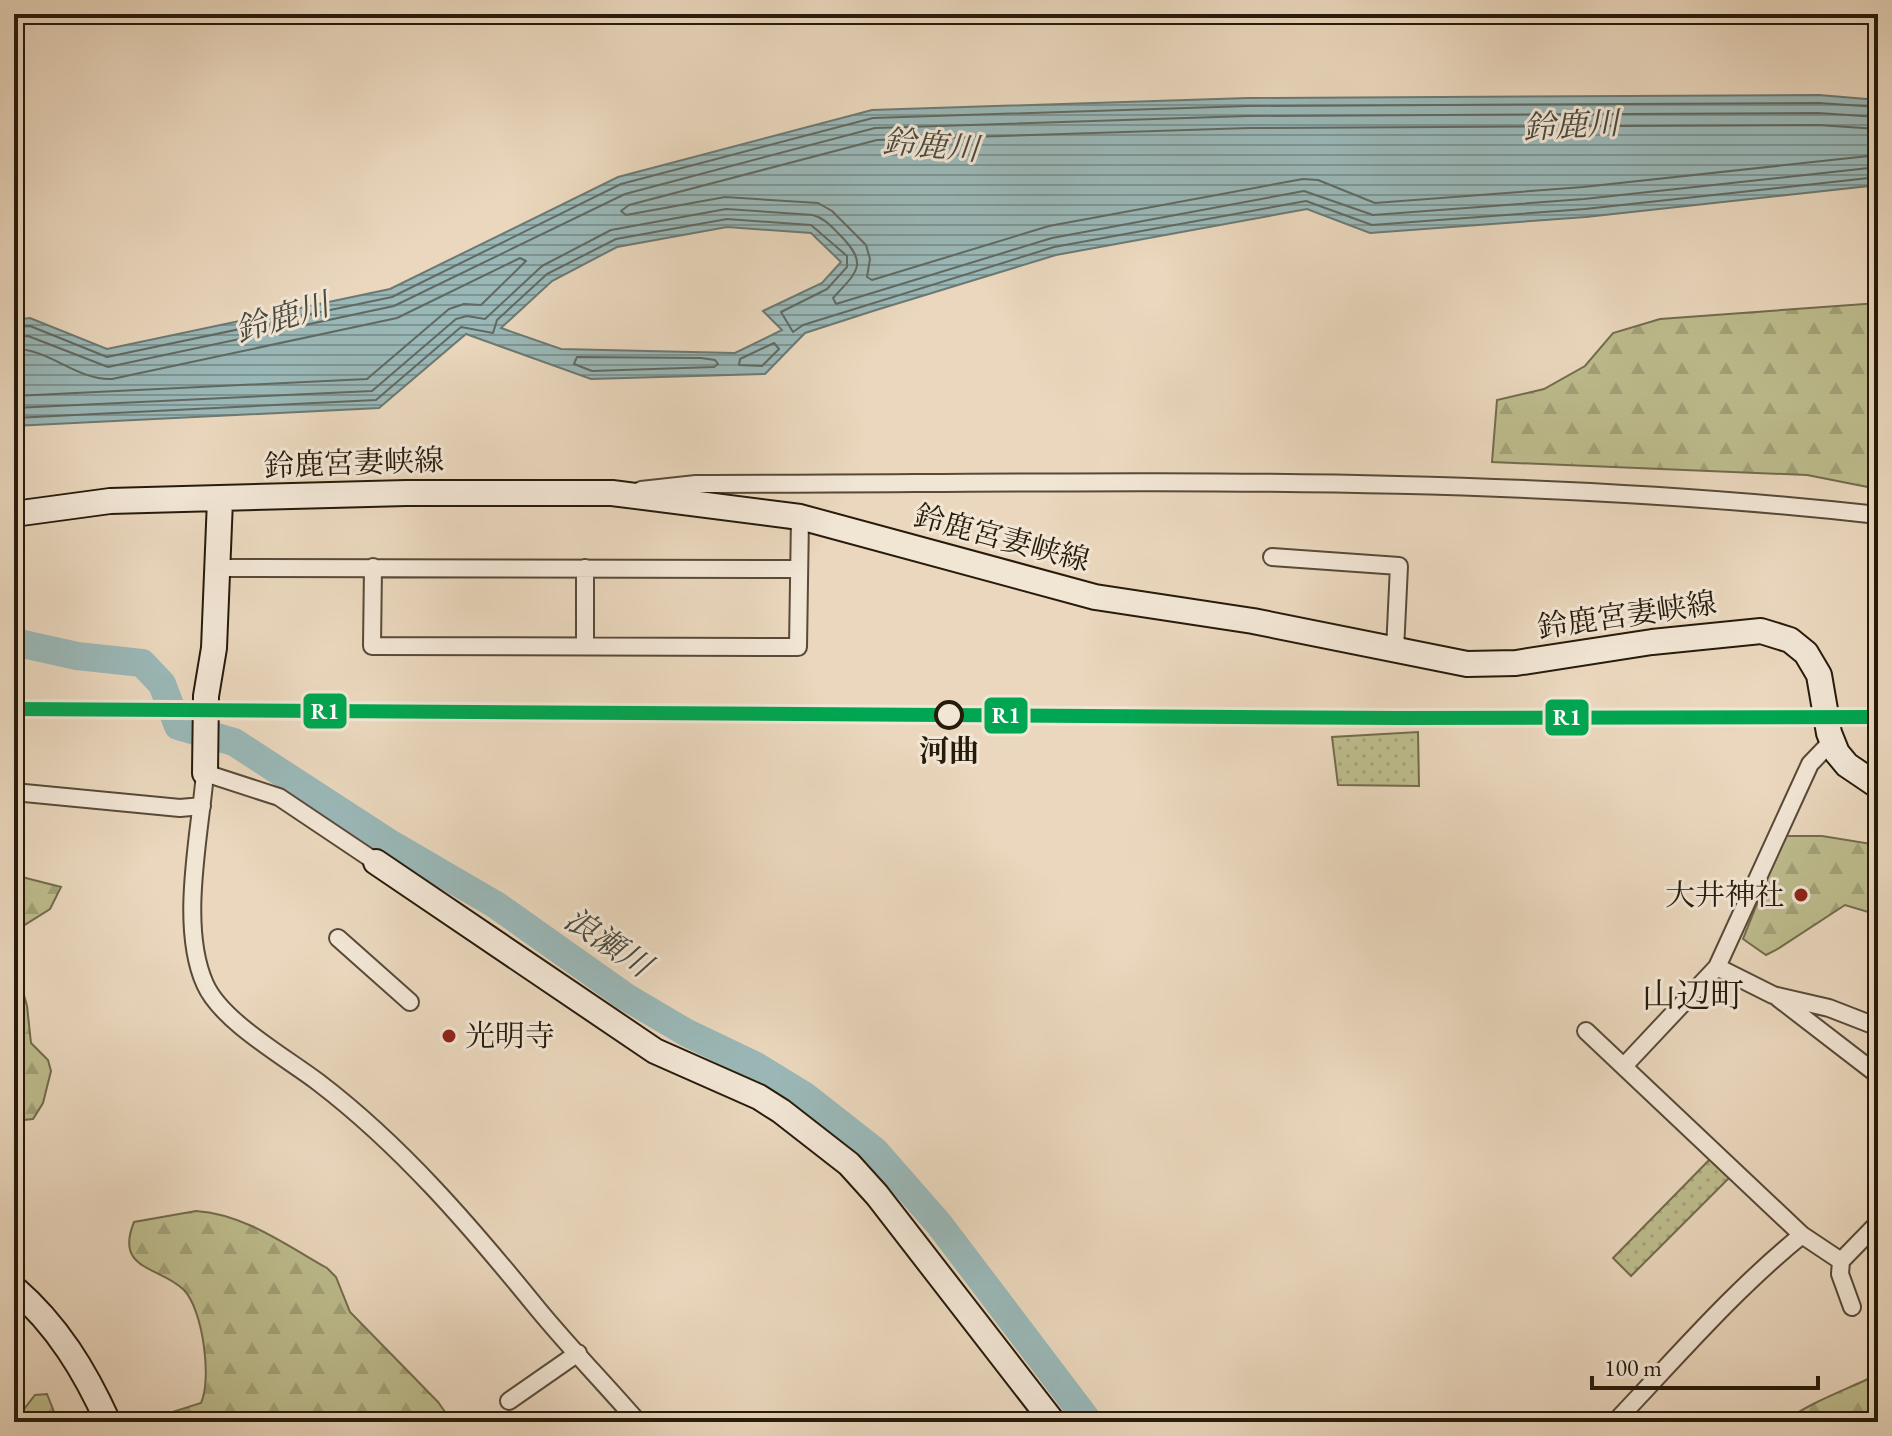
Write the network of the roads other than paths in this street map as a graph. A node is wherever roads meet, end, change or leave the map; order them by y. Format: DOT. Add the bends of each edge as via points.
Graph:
graph roads {
  1 [pos="612,493"];
  2 [pos="220,500"];
  3 [pos="14,514"];
  4 [pos="1878,515"];
  5 [pos="800,517"];
  6 [pos="1272,557"];
  7 [pos="373,567"];
  8 [pos="218,568"];
  9 [pos="585,568"];
  10 [pos="798,569"];
  11 [pos="585,646"];
  12 [pos="1395,650"];
  13 [pos="1832,741"];
  14 [pos="205,773"];
  15 [pos="1878,786"];
  16 [pos="14,792"];
  17 [pos="202,806"];
  18 [pos="376,862"];
  19 [pos="338,938"];
  20 [pos="1717,967"];
  21 [pos="1773,995"];
  22 [pos="410,1002"];
  23 [pos="1878,1027"];
  24 [pos="1586,1031"];
  25 [pos="1624,1066"];
  26 [pos="1878,1075"];
  27 [pos="1878,1223"];
  28 [pos="1802,1235"];
  29 [pos="1841,1261"];
  30 [pos="14,1288"];
  31 [pos="1852,1307"];
  32 [pos="578,1353"];
  33 [pos="509,1401"];
  34 [pos="108,1422"];
  35 [pos="638,1422"];
  36 [pos="1053,1422"];
  37 [pos="1615,1422"];
  1 -- 2 [label="main road, 鈴鹿宮妻峡線"];
  1 -- 4 [label="street" via="696,484 1276,484 1740,499"];
  1 -- 5 [label="main road, 鈴鹿宮妻峡線"];
  2 -- 3 [label="main road, 鈴鹿宮妻峡線" via="110,501"];
  2 -- 8 [label="main road"];
  5 -- 10 [label="street"];
  5 -- 12 [label="main road, 鈴鹿宮妻峡線" via="1095,597"];
  6 -- 12 [label="street" via="1399,566"];
  7 -- 8 [label="street"];
  7 -- 9 [label="street"];
  7 -- 11 [label="street" via="372,646"];
  8 -- 14 [label="main road"];
  9 -- 10 [label="street"];
  9 -- 11 [label="street"];
  10 -- 11 [label="street" via="798,647"];
  12 -- 13 [label="main road, 鈴鹿宮妻峡線" via="1467,664 1516,663 1761,631 1790,640 1813,663"];
  13 -- 15 [label="main road, 鈴鹿宮妻峡線" via="1847,765"];
  13 -- 20 [label="street" via="1810,764"];
  14 -- 17 [label="street"];
  14 -- 18 [label="street" via="279,797"];
  16 -- 17 [label="street"];
  17 -- 32 [label="street" via="194,930 196,956 210,995 386,1140 485,1243"];
  18 -- 36 [label="main road" via="655,1051 759,1097 849,1164"];
  19 -- 22 [label="street"];
  20 -- 21 [label="street"];
  20 -- 25 [label="street"];
  21 -- 23 [label="street"];
  21 -- 26 [label="street"];
  24 -- 25 [label="street"];
  25 -- 28 [label="street"];
  27 -- 29 [label="street"];
  28 -- 29 [label="street"];
  28 -- 37 [label="street" via="1698,1330"];
  29 -- 31 [label="street"];
  30 -- 34 [label="main road" via="79,1363"];
  32 -- 33 [label="street"];
  32 -- 35 [label="street"];
}
